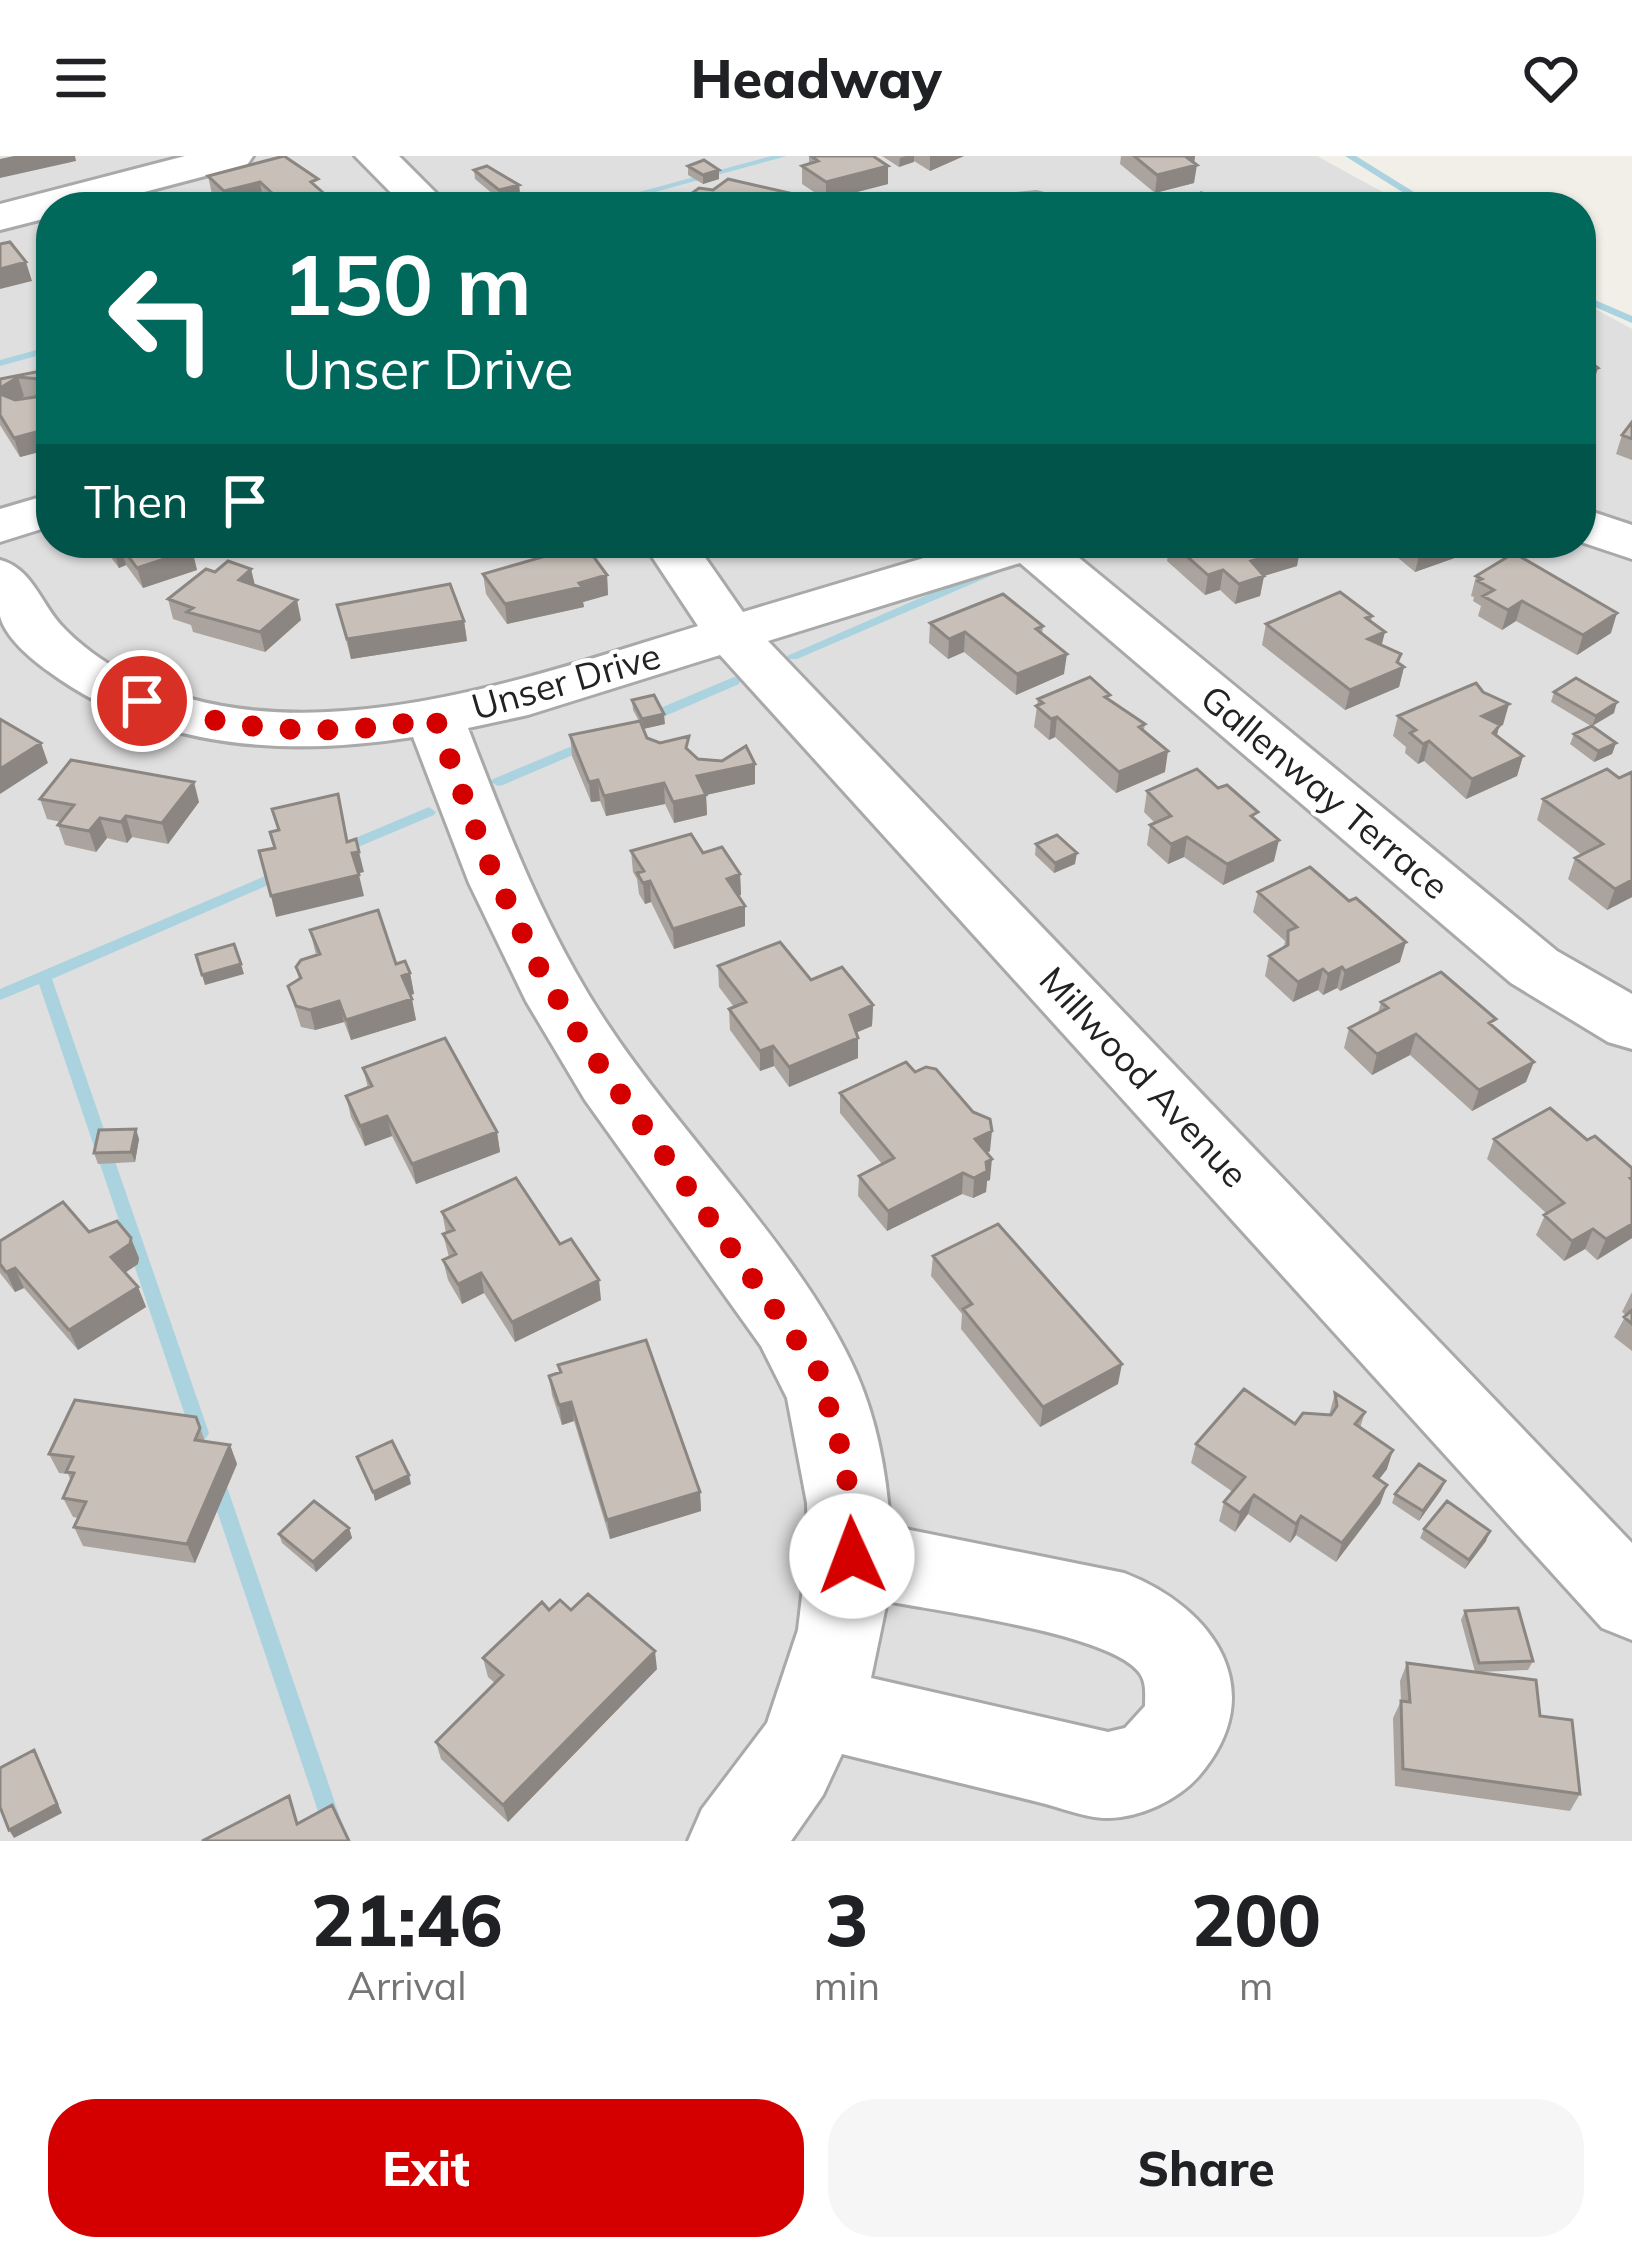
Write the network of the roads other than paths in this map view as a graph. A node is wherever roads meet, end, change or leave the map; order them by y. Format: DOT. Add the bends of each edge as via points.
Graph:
graph roads {
  1 [pos="233,156"];
  2 [pos="375,156"];
  3 [pos="95,192"];
  4 [pos="413,192"];
  5 [pos="36,208"];
  6 [pos="0,217"];
  7 [pos="36,514"];
  8 [pos="0,526"];
  9 [pos="1596,530"];
  10 [pos="1632,543"];
  11 [pos="679,558"];
  12 [pos="979,558"];
  13 [pos="1047,558"];
  14 [pos="0,576"];
  15 [pos="730,633"];
  16 [pos="435,718"];
  17 [pos="1632,1025"];
  18 [pos="852,1556"];
  19 [pos="1632,1601"];
  20 [pos="818,1707"];
  21 [pos="734,1841"];
  1 -- 3 [label="street"];
  2 -- 4 [label="street"];
  5 -- 6 [label="street"];
  7 -- 8 [label="street"];
  9 -- 10 [label="street"];
  11 -- 15 [label="street, Millwood Avenue"];
  12 -- 15 [label="street, Unser Drive"];
  13 -- 17 [label="street, Gallenway Terrace" via="1534,967"];
  14 -- 16 [label="street, Unser Drive" via="62,656 115,692 170,710 287,730"];
  15 -- 16 [label="street, Unser Drive"];
  15 -- 19 [label="street, Millwood Avenue"];
  16 -- 18 [label="street" via="485,855 537,964 584,1043 818,1370 846,1466"];
  18 -- 20 [label="street"];
  18 -- 20 [label="street" via="1124,1612 1168,1643 1189,1683 1188,1723 1150,1765 1108,1775"];
  20 -- 21 [label="street" via="797,1757"];
}
